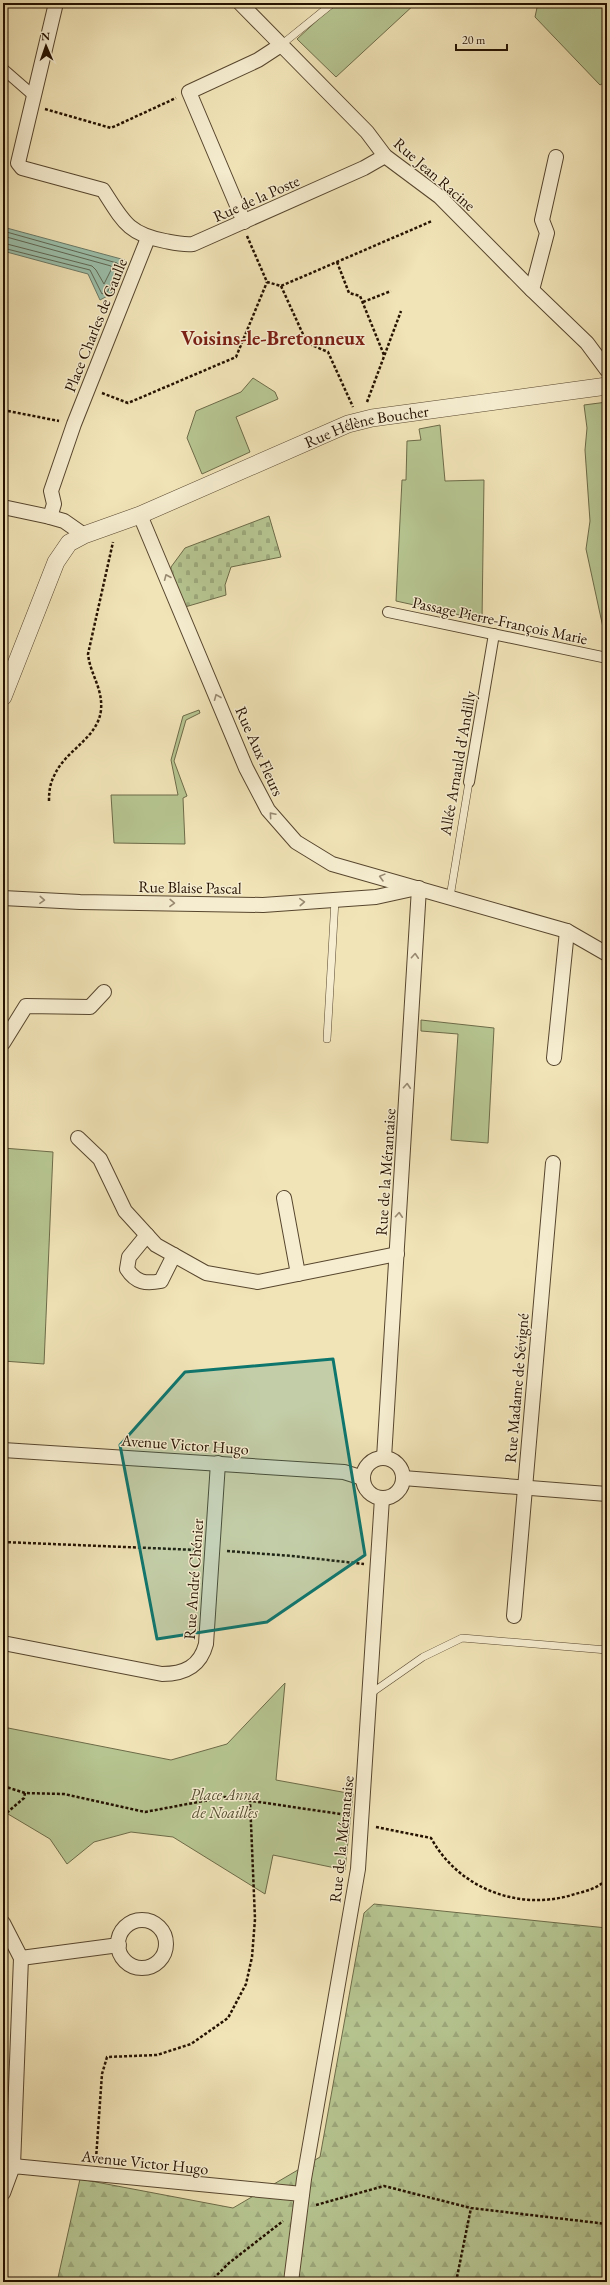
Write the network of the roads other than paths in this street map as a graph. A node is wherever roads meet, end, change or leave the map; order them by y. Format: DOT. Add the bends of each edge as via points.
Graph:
graph roads {
  1 [pos="56,3"];
  2 [pos="240,3"];
  3 [pos="333,3"];
  4 [pos="281,45"];
  5 [pos="3,69"];
  6 [pos="33,101"];
  7 [pos="385,156"];
  8 [pos="556,157"];
  9 [pos="243,222"];
  10 [pos="142,236"];
  11 [pos="532,290"];
  12 [pos="607,370"];
  13 [pos="607,386"];
  14 [pos="3,507"];
  15 [pos="140,515"];
  16 [pos="50,517"];
  17 [pos="84,535"];
  18 [pos="388,612"];
  19 [pos="494,634"];
  20 [pos="607,658"];
  21 [pos="3,697"];
  22 [pos="469,782"];
  23 [pos="419,888"];
  24 [pos="450,897"];
  25 [pos="3,898"];
  26 [pos="335,900"];
  27 [pos="567,931"];
  28 [pos="607,954"];
  29 [pos="104,992"];
  30 [pos="327,1039"];
  31 [pos="3,1044"];
  32 [pos="554,1058"];
  33 [pos="78,1138"];
  34 [pos="553,1163"];
  35 [pos="284,1198"];
  36 [pos="147,1235"];
  37 [pos="397,1254"];
  38 [pos="174,1255"];
  39 [pos="298,1274"];
  40 [pos="3,1450"];
  41 [pos="384,1458"];
  42 [pos="218,1464"];
  43 [pos="363,1478"];
  44 [pos="403,1478"];
  45 [pos="525,1489"];
  46 [pos="607,1494"];
  47 [pos="382,1498"];
  48 [pos="514,1616"];
  49 [pos="3,1643"];
  50 [pos="607,1650"];
  51 [pos="370,1694"];
  52 [pos="3,1923"];
  53 [pos="119,1945"];
  54 [pos="21,1958"];
  55 [pos="13,2166"];
  56 [pos="3,2192"];
  57 [pos="302,2194"];
  58 [pos="291,2282"];
  1 -- 6 [label="street"];
  2 -- 4 [label="street, Rue Jean Racine"];
  3 -- 4 [label="lane"];
  4 -- 7 [label="street, Rue Jean Racine" via="367,132"];
  4 -- 9 [label="street" via="258,60 189,92"];
  5 -- 6 [label="street"];
  6 -- 10 [label="street" via="18,163 22,168 103,190 122,219"];
  7 -- 9 [label="street, Rue de la Poste" via="364,168"];
  7 -- 11 [label="street, Rue Jean Racine" via="440,197"];
  8 -- 11 [label="street" via="542,220 547,233"];
  9 -- 10 [label="street, Rue de la Poste" via="193,244 184,245"];
  10 -- 16 [label="street, Place Charles de Gaulle" via="51,491 54,504"];
  11 -- 12 [label="street, Rue Jean Racine" via="587,343"];
  13 -- 15 [label="street, Rue Hélène Boucher" via="360,421"];
  14 -- 16 [label="street"];
  15 -- 17 [label="street, Rue Hélène Boucher"];
  23 -- 15 [label="street, Rue Aux Fleurs, one-way" via="332,864 296,842 268,810 246,768"];
  16 -- 17 [label="street" via="64,521"];
  17 -- 21 [label="street, Rue Hélène Boucher" via="69,543 56,562"];
  18 -- 19 [label="street, Passage Pierre-François Marie"];
  19 -- 20 [label="street, Passage Pierre-François Marie"];
  19 -- 22 [label="street, Allée Arnauld d'Andilly"];
  22 -- 24 [label="lane, Allée Arnauld d'Andilly"];
  23 -- 24 [label="street, Rue Aux Fleurs"];
  23 -- 26 [label="street, Rue Blaise Pascal" via="376,897"];
  37 -- 23 [label="street, Rue de la Mérantaise, one-way"];
  24 -- 27 [label="street, Rue Aux Fleurs"];
  25 -- 26 [label="street, Rue Blaise Pascal, one-way" via="263,905"];
  26 -- 30 [label="lane"];
  27 -- 28 [label="street, Rue Aux Fleurs"];
  27 -- 32 [label="street"];
  29 -- 31 [label="street" via="90,1007 26,1006"];
  33 -- 36 [label="street" via="100,1159 125,1211"];
  34 -- 45 [label="street, Rue Madame de Sévigné"];
  35 -- 39 [label="street"];
  36 -- 38 [label="street" via="156,1245"];
  36 -- 38 [label="street" via="129,1257 127,1269 133,1278 148,1284 161,1281"];
  37 -- 39 [label="street"];
  37 -- 41 [label="street, Rue de la Mérantaise"];
  38 -- 39 [label="street" via="206,1273 258,1282"];
  40 -- 42 [label="street, Avenue Victor Hugo"];
  41 -- 43 [label="street" via="367,1466"];
  41 -- 44 [label="street" via="395,1463"];
  42 -- 43 [label="street, Avenue Victor Hugo" via="344,1472"];
  42 -- 49 [label="street, Rue André Chénier" via="206,1644 203,1655 186,1671 162,1674"];
  43 -- 47 [label="street" via="366,1489 376,1497"];
  44 -- 45 [label="street"];
  44 -- 47 [label="street" via="402,1485 394,1495"];
  45 -- 46 [label="street"];
  45 -- 48 [label="street, Rue Madame de Sévigné"];
  47 -- 51 [label="street, Rue de la Mérantaise"];
  50 -- 51 [label="lane" via="462,1638 423,1657"];
  51 -- 57 [label="street, Rue de la Mérantaise" via="358,1869"];
  52 -- 54 [label="street"];
  53 -- 54 [label="street"];
  54 -- 55 [label="street"];
  55 -- 56 [label="street"];
  55 -- 57 [label="street, Avenue Victor Hugo"];
  57 -- 58 [label="street, Rue de la Mérantaise"];
}
